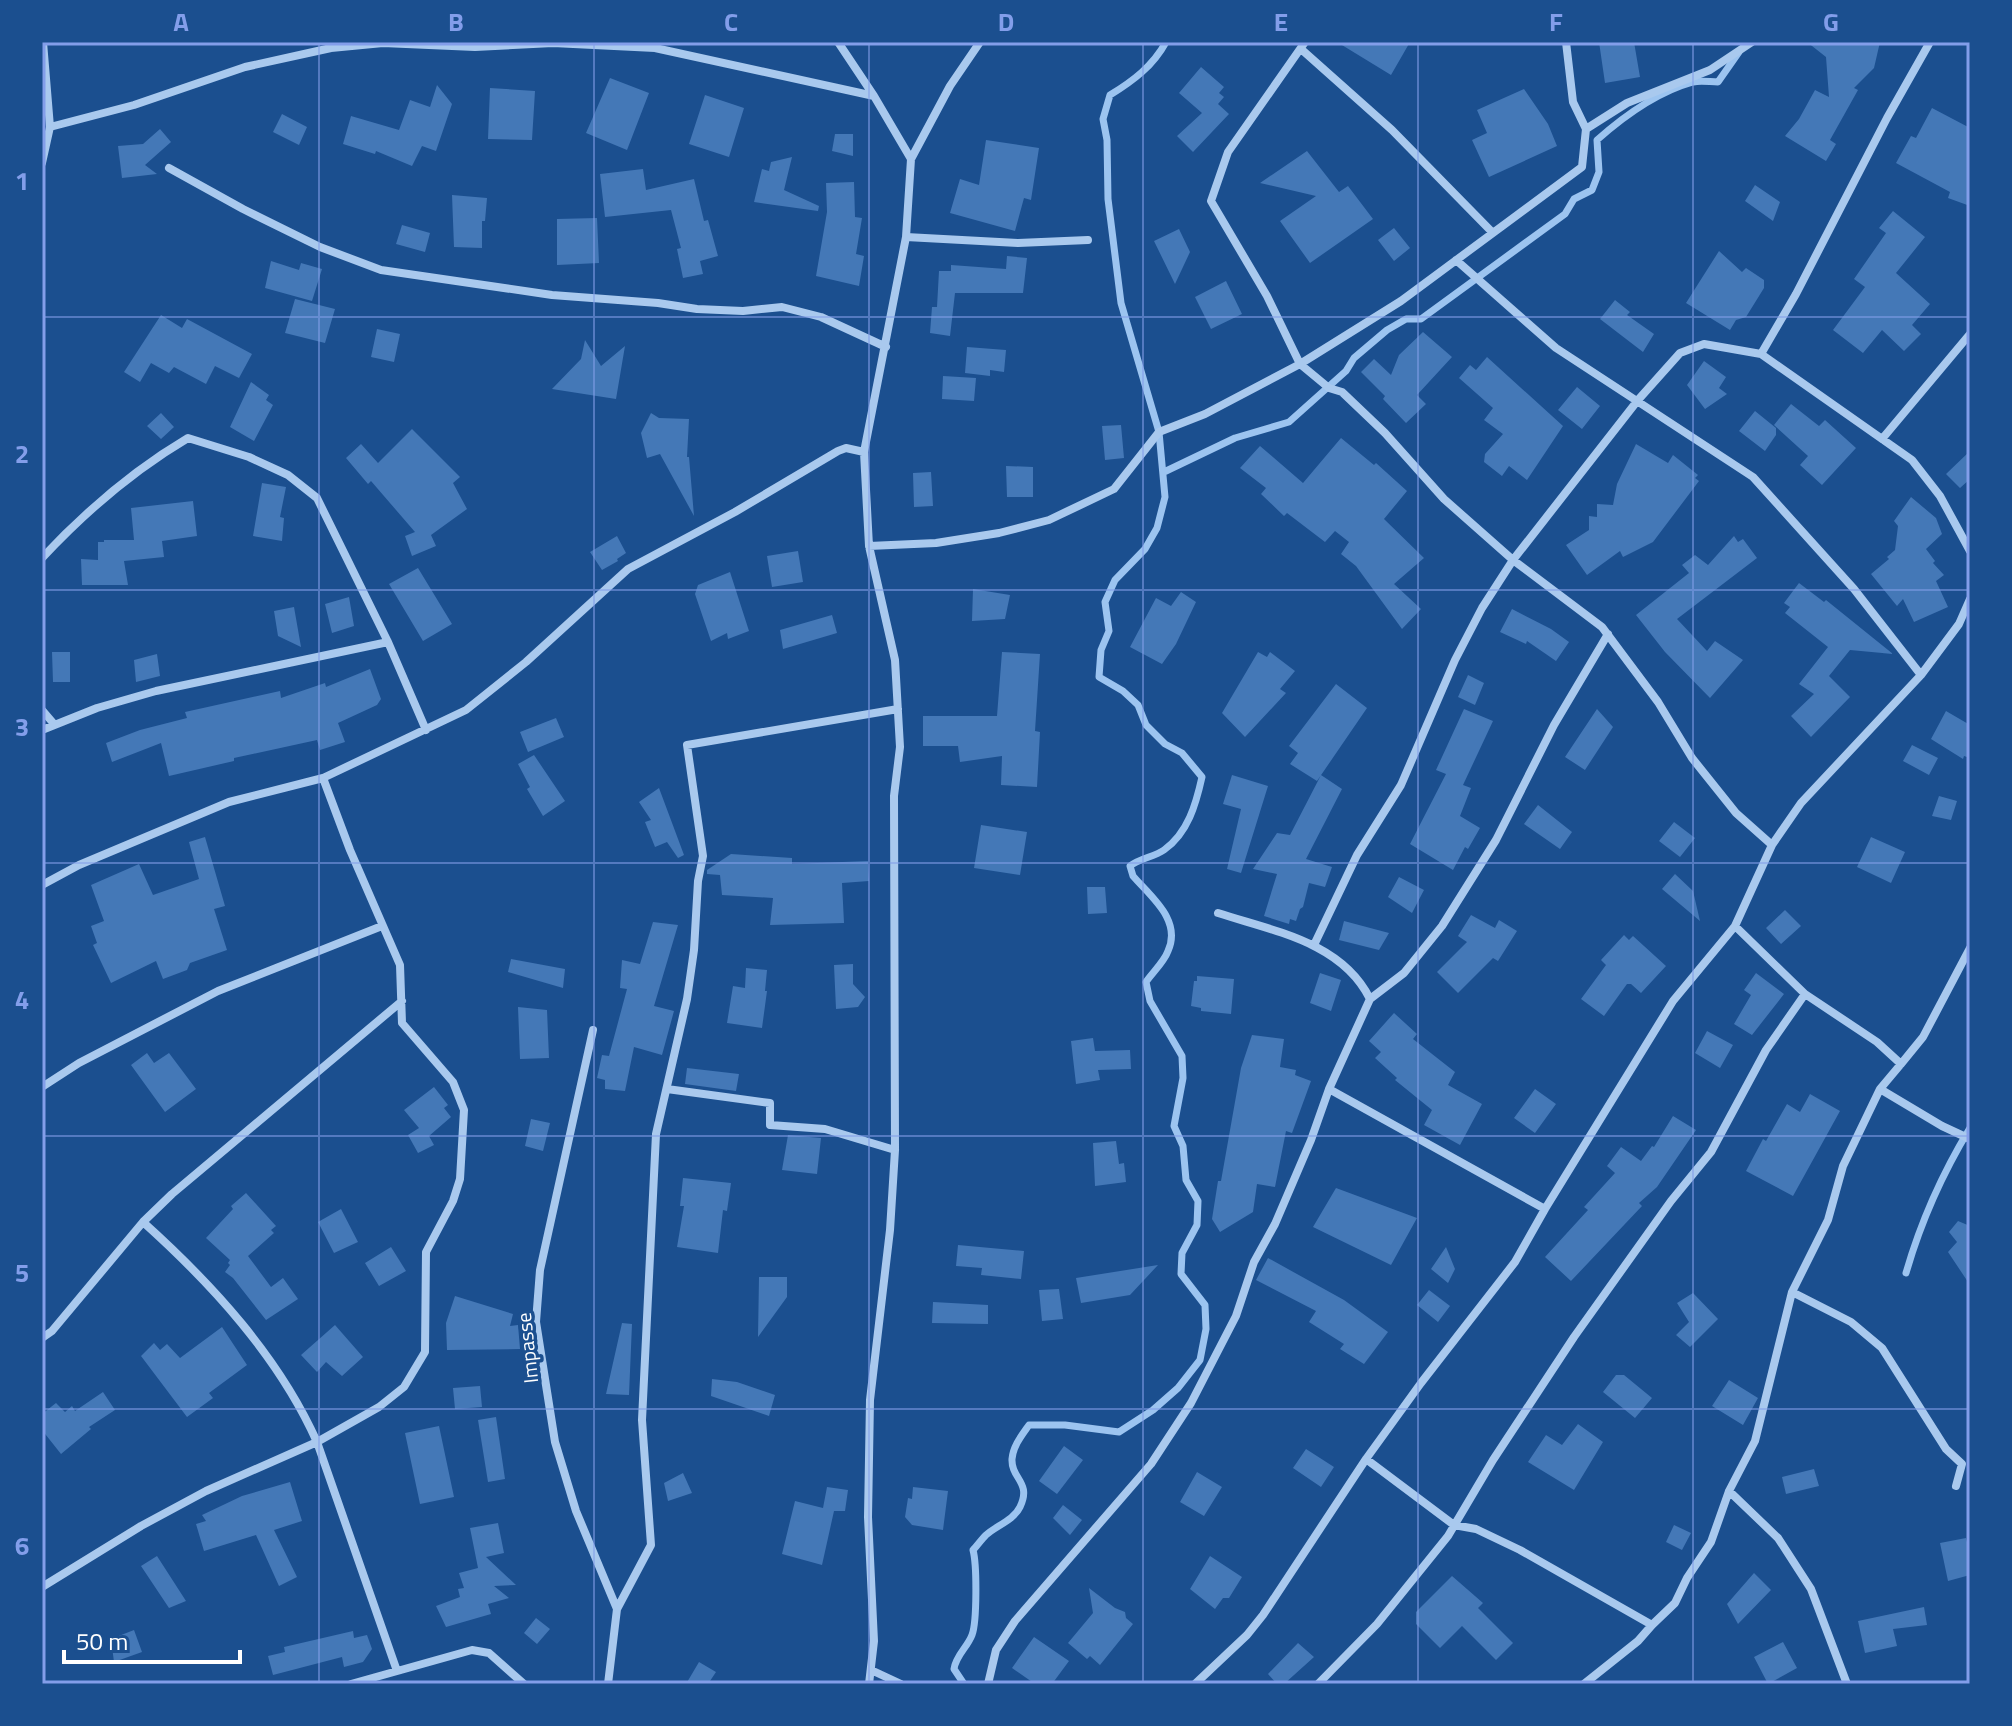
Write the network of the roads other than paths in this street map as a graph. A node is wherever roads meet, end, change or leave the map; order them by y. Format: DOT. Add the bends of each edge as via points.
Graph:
graph roads {
  1 [pos="43,42"];
  2 [pos="838,42"];
  3 [pos="980,42"];
  4 [pos="1566,42"];
  5 [pos="1752,42"];
  6 [pos="1930,42"];
  7 [pos="1303,45"];
  8 [pos="874,96"];
  9 [pos="50,127"];
  10 [pos="1586,129"];
  11 [pos="911,159"];
  12 [pos="42,163"];
  13 [pos="169,168"];
  14 [pos="1492,232"];
  15 [pos="906,237"];
  16 [pos="1088,240"];
  17 [pos="1456,260"];
  18 [pos="1970,334"];
  19 [pos="886,347"];
  20 [pos="1761,354"];
  21 [pos="1300,364"];
  22 [pos="1638,400"];
  23 [pos="1882,439"];
  24 [pos="864,452"];
  25 [pos="869,546"];
  26 [pos="1970,551"];
  27 [pos="42,558"];
  28 [pos="1513,560"];
  29 [pos="1970,599"];
  30 [pos="1608,634"];
  31 [pos="388,642"];
  32 [pos="1921,675"];
  33 [pos="898,709"];
  34 [pos="42,710"];
  35 [pos="54,724"];
  36 [pos="42,730"];
  37 [pos="426,730"];
  38 [pos="323,778"];
  39 [pos="1772,845"];
  40 [pos="42,885"];
  41 [pos="1218,913"];
  42 [pos="382,926"];
  43 [pos="1735,926"];
  44 [pos="1314,945"];
  45 [pos="1970,948"];
  46 [pos="1805,994"];
  47 [pos="1370,999"];
  48 [pos="402,1001"];
  49 [pos="593,1030"];
  50 [pos="1901,1064"];
  51 [pos="42,1087"];
  52 [pos="667,1089"];
  53 [pos="1329,1089"];
  54 [pos="1880,1089"];
  55 [pos="1970,1139"];
  56 [pos="895,1150"];
  57 [pos="1545,1209"];
  58 [pos="143,1222"];
  59 [pos="1792,1292"];
  60 [pos="42,1338"];
  61 [pos="317,1442"];
  62 [pos="1366,1459"];
  63 [pos="1956,1486"];
  64 [pos="1729,1491"];
  65 [pos="1454,1525"];
  66 [pos="42,1587"];
  67 [pos="617,1609"];
  68 [pos="1652,1625"];
  69 [pos="871,1670"];
  70 [pos="397,1671"];
  71 [pos="351,1684"];
  72 [pos="524,1684"];
  73 [pos="608,1684"];
  74 [pos="869,1684"];
  75 [pos="901,1684"];
  76 [pos="988,1684"];
  77 [pos="1195,1684"];
  78 [pos="1318,1684"];
  79 [pos="1584,1684"];
  80 [pos="1847,1684"];
  1 -- 9 [label="street"];
  2 -- 8 [label="street"];
  3 -- 11 [label="street"];
  4 -- 10 [label="street" via="1573,102"];
  5 -- 10 [label="street" via="1710,70 1627,103"];
  6 -- 20 [label="street"];
  7 -- 14 [label="street"];
  7 -- 21 [label="street" via="1228,152 1211,201"];
  8 -- 9 [label="street" via="655,48 383,43 245,67"];
  8 -- 11 [label="street"];
  9 -- 12 [label="street"];
  10 -- 14 [label="street" via="1582,167"];
  11 -- 15 [label="street"];
  13 -- 19 [label="street" via="294,234 381,270 697,309 782,307 821,317"];
  14 -- 17 [label="street"];
  15 -- 16 [label="street" via="1018,243"];
  15 -- 19 [label="street"];
  17 -- 21 [label="street"];
  17 -- 22 [label="street" via="1556,348"];
  18 -- 23 [label="street"];
  19 -- 24 [label="street"];
  20 -- 22 [label="street" via="1704,344 1680,353"];
  20 -- 23 [label="street"];
  21 -- 25 [label="street" via="1159,432 1114,489 1049,520 936,543"];
  21 -- 28 [label="street" via="1342,392 1444,499"];
  22 -- 28 [label="street"];
  22 -- 32 [label="street" via="1753,477 1854,589"];
  23 -- 26 [label="street" via="1912,460 1940,496"];
  24 -- 25 [label="street"];
  24 -- 37 [label="street" via="838,451 628,569 466,710"];
  25 -- 33 [label="street" via="895,660"];
  27 -- 31 [label="street" via="84,514 188,438 288,475 317,498"];
  28 -- 30 [label="street"];
  28 -- 44 [label="street" via="1475,621 1401,785 1357,855"];
  29 -- 32 [label="street" via="1959,624"];
  30 -- 39 [label="street" via="1692,758 1736,813"];
  30 -- 47 [label="street" via="1496,840 1442,926 1404,973"];
  31 -- 35 [label="street" via="156,691"];
  31 -- 37 [label="street"];
  32 -- 39 [label="street" via="1801,803"];
  33 -- 52 [label="street" via="687,745 703,856 687,999"];
  33 -- 56 [label="street"];
  34 -- 35 [label="street"];
  35 -- 36 [label="street"];
  37 -- 38 [label="street"];
  38 -- 40 [label="street" via="229,802"];
  38 -- 42 [label="street"];
  39 -- 43 [label="street"];
  41 -- 44 [label="street"];
  42 -- 48 [label="street" via="400,965"];
  42 -- 51 [label="street" via="218,991"];
  43 -- 46 [label="street"];
  43 -- 57 [label="street" via="1673,1001"];
  44 -- 47 [label="street" via="1349,968"];
  45 -- 50 [label="street" via="1923,1037"];
  46 -- 50 [label="street"];
  46 -- 65 [label="street" via="1766,1050 1711,1152 1574,1337"];
  47 -- 53 [label="street"];
  48 -- 58 [label="street"];
  48 -- 61 [label="street" via="402,1023 460,1096 460,1179 426,1252 425,1352 404,1387"];
  49 -- 67 [label="street, Impasse" via="543,1256 536,1322 555,1442 576,1511"];
  50 -- 54 [label="street"];
  52 -- 56 [label="street" via="770,1103 770,1125 825,1129"];
  52 -- 67 [label="street" via="656,1134 642,1420 651,1545"];
  53 -- 57 [label="street"];
  53 -- 76 [label="street" via="1236,1316 1191,1403 1151,1464 1015,1621 996,1650"];
  54 -- 55 [label="street"];
  54 -- 59 [label="street" via="1843,1166 1828,1220"];
  56 -- 69 [label="street" via="870,1400"];
  57 -- 62 [label="street" via="1515,1262"];
  58 -- 60 [label="street"];
  58 -- 61 [label="street" via="191,1266 253,1340"];
  59 -- 63 [label="street" via="1851,1322 1882,1348 1946,1449 1962,1464"];
  59 -- 64 [label="street" via="1755,1441"];
  61 -- 66 [label="street" via="206,1491"];
  61 -- 70 [label="street"];
  62 -- 65 [label="street"];
  62 -- 77 [label="street" via="1263,1615"];
  64 -- 68 [label="street" via="1711,1542 1675,1603"];
  64 -- 80 [label="street" via="1778,1538 1811,1589"];
  65 -- 68 [label="street" via="1476,1529 1520,1550"];
  65 -- 78 [label="street" via="1377,1624"];
  67 -- 73 [label="street"];
  68 -- 79 [label="street"];
  69 -- 74 [label="street"];
  69 -- 75 [label="street"];
  70 -- 71 [label="street"];
  70 -- 72 [label="street" via="472,1650 489,1653"];
}
